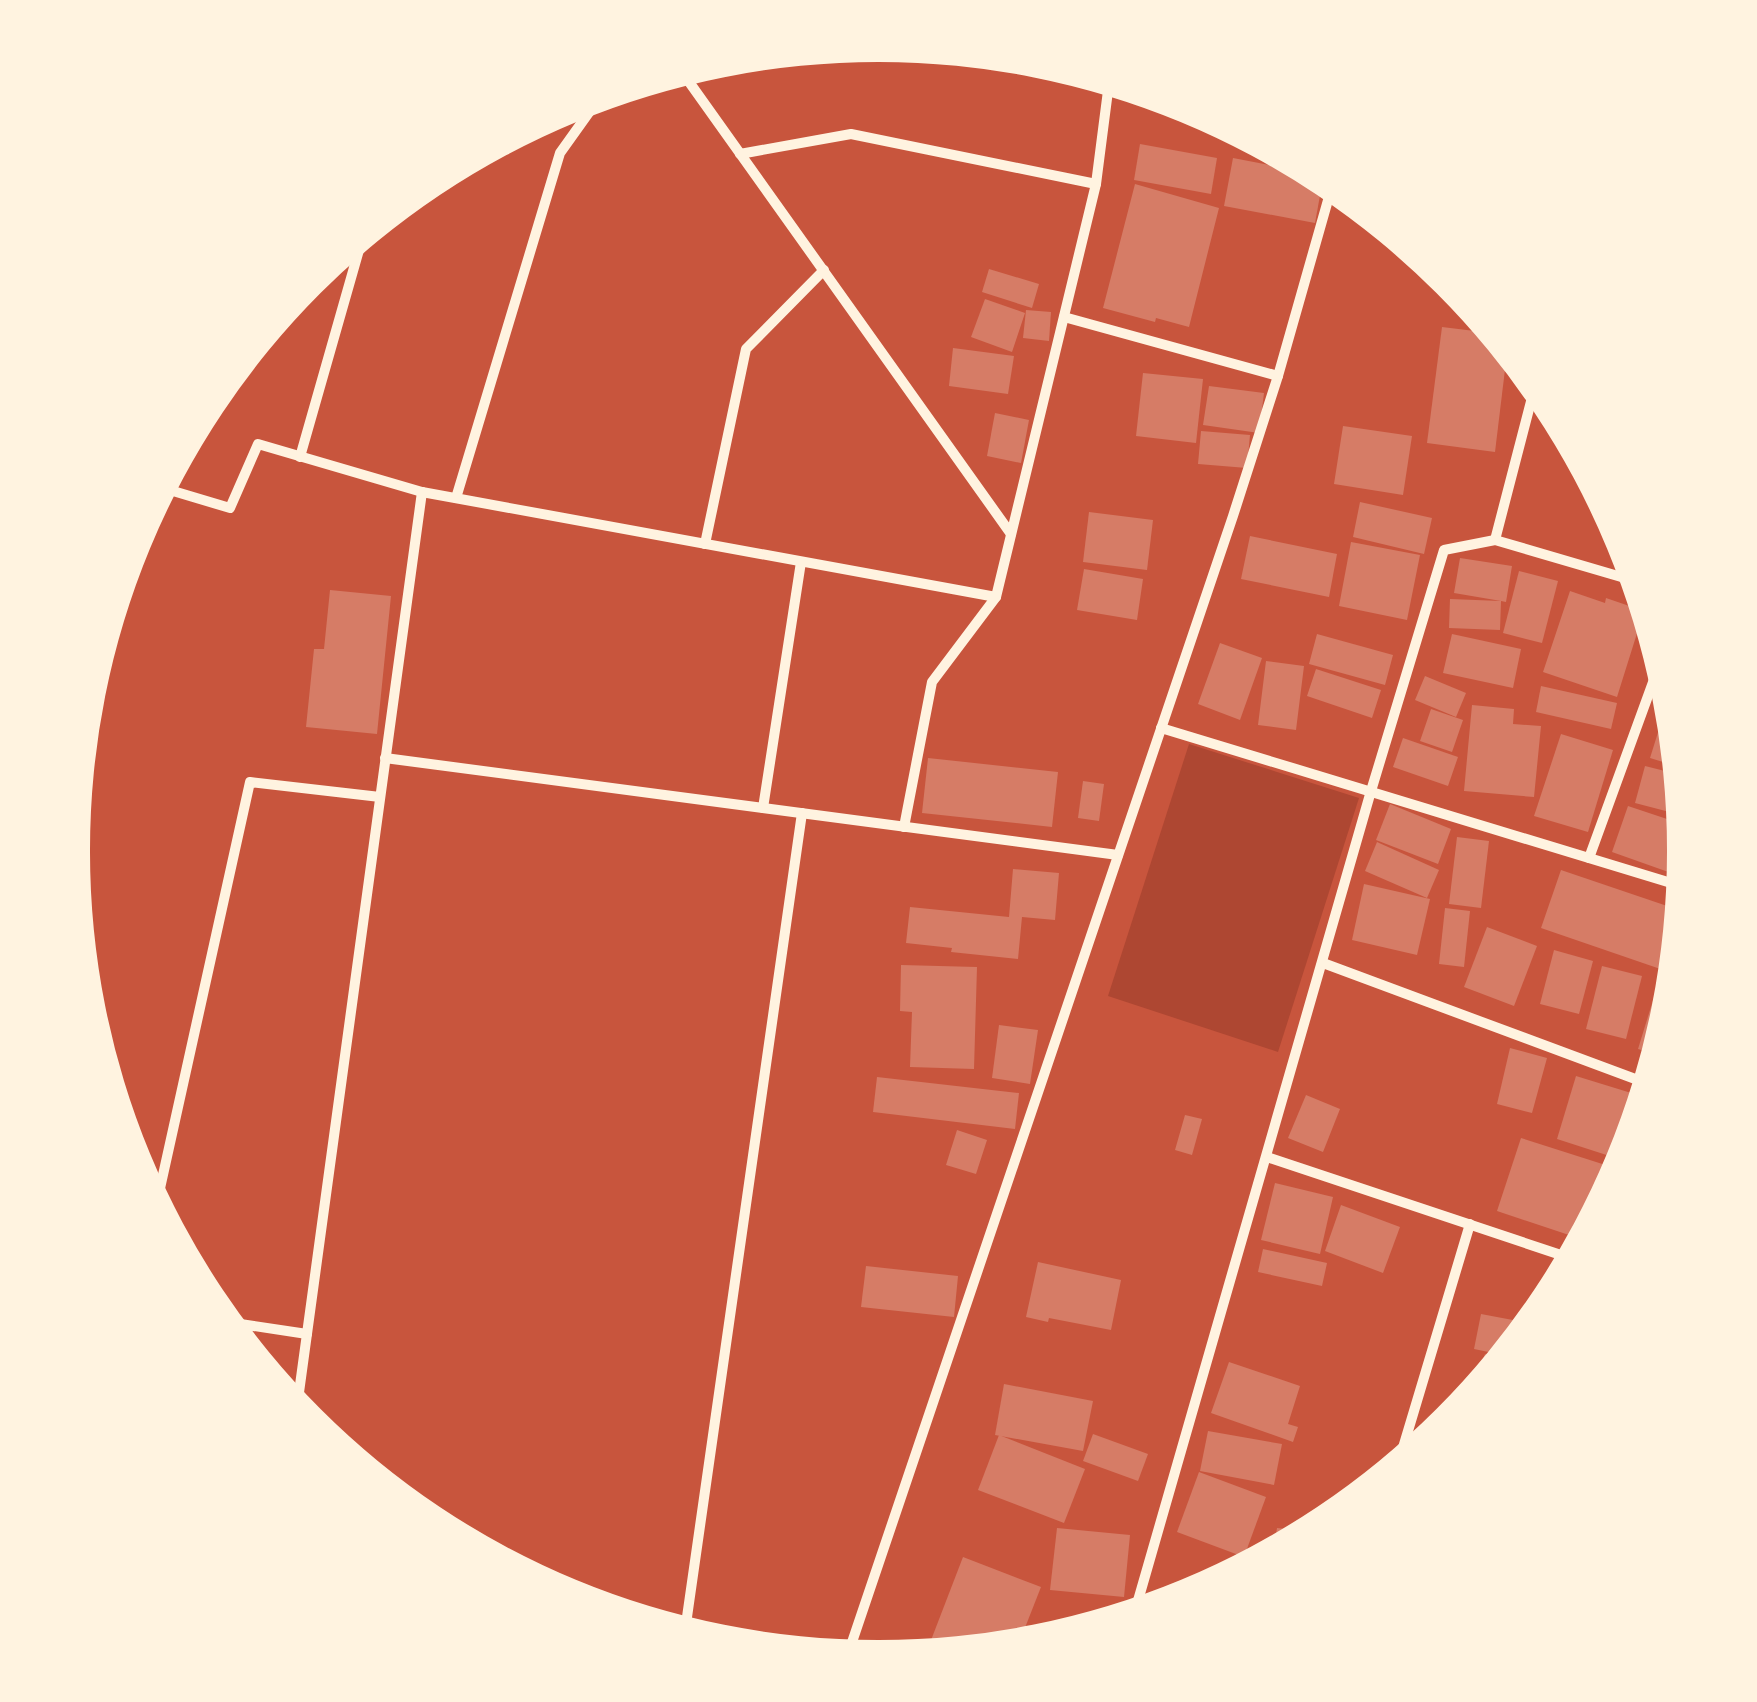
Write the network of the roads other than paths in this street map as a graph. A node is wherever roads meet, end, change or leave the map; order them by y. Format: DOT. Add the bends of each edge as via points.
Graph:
graph roads {
  1 [pos="691,85"];
  2 [pos="1106,96"];
  3 [pos="583,121"];
  4 [pos="740,154"];
  5 [pos="1096,184"];
  6 [pos="1327,202"];
  7 [pos="356,261"];
  8 [pos="824,270"];
  9 [pos="1064,317"];
  10 [pos="1278,376"];
  11 [pos="1529,407"];
  12 [pos="300,456"];
  13 [pos="177,492"];
  14 [pos="422,492"];
  15 [pos="456,498"];
  16 [pos="1012,534"];
  17 [pos="1494,540"];
  18 [pos="705,544"];
  19 [pos="801,562"];
  20 [pos="1616,575"];
  21 [pos="996,598"];
  22 [pos="1650,690"];
  23 [pos="1161,728"];
  24 [pos="385,758"];
  25 [pos="1372,792"];
  26 [pos="380,797"];
  27 [pos="763,808"];
  28 [pos="802,814"];
  29 [pos="904,826"];
  30 [pos="1118,856"];
  31 [pos="1589,858"];
  32 [pos="1666,881"];
  33 [pos="1322,962"];
  34 [pos="1633,1077"];
  35 [pos="1266,1157"];
  36 [pos="162,1180"];
  37 [pos="1470,1224"];
  38 [pos="1556,1253"];
  39 [pos="249,1325"];
  40 [pos="307,1334"];
  41 [pos="300,1386"];
  42 [pos="1407,1436"];
  43 [pos="1141,1595"];
  44 [pos="687,1616"];
  45 [pos="853,1639"];
  1 -- 4 [label="street"];
  2 -- 5 [label="street"];
  3 -- 15 [label="street" via="560,153"];
  4 -- 5 [label="street" via="850,134"];
  4 -- 8 [label="street"];
  5 -- 9 [label="street"];
  6 -- 10 [label="street"];
  7 -- 12 [label="street"];
  8 -- 16 [label="street"];
  8 -- 18 [label="street" via="746,349"];
  9 -- 10 [label="street"];
  9 -- 16 [label="street"];
  10 -- 23 [label="street"];
  11 -- 17 [label="street"];
  12 -- 13 [label="street" via="258,444 230,508"];
  12 -- 14 [label="street"];
  14 -- 15 [label="street"];
  14 -- 24 [label="street"];
  15 -- 18 [label="street"];
  16 -- 21 [label="street"];
  17 -- 20 [label="street"];
  17 -- 25 [label="street" via="1444,550"];
  18 -- 19 [label="street"];
  19 -- 21 [label="street"];
  19 -- 27 [label="street"];
  21 -- 29 [label="street" via="932,682"];
  22 -- 31 [label="street"];
  23 -- 25 [label="street"];
  23 -- 30 [label="street"];
  24 -- 26 [label="street"];
  24 -- 27 [label="street"];
  25 -- 31 [label="street"];
  25 -- 33 [label="street"];
  26 -- 36 [label="street" via="250,782"];
  26 -- 40 [label="street"];
  27 -- 28 [label="street"];
  28 -- 29 [label="street"];
  28 -- 44 [label="street"];
  29 -- 30 [label="street"];
  30 -- 45 [label="street"];
  31 -- 32 [label="street"];
  33 -- 34 [label="street"];
  33 -- 35 [label="street"];
  35 -- 37 [label="street"];
  35 -- 43 [label="street"];
  37 -- 38 [label="street"];
  37 -- 42 [label="street"];
  39 -- 40 [label="street"];
  40 -- 41 [label="street"];
}
